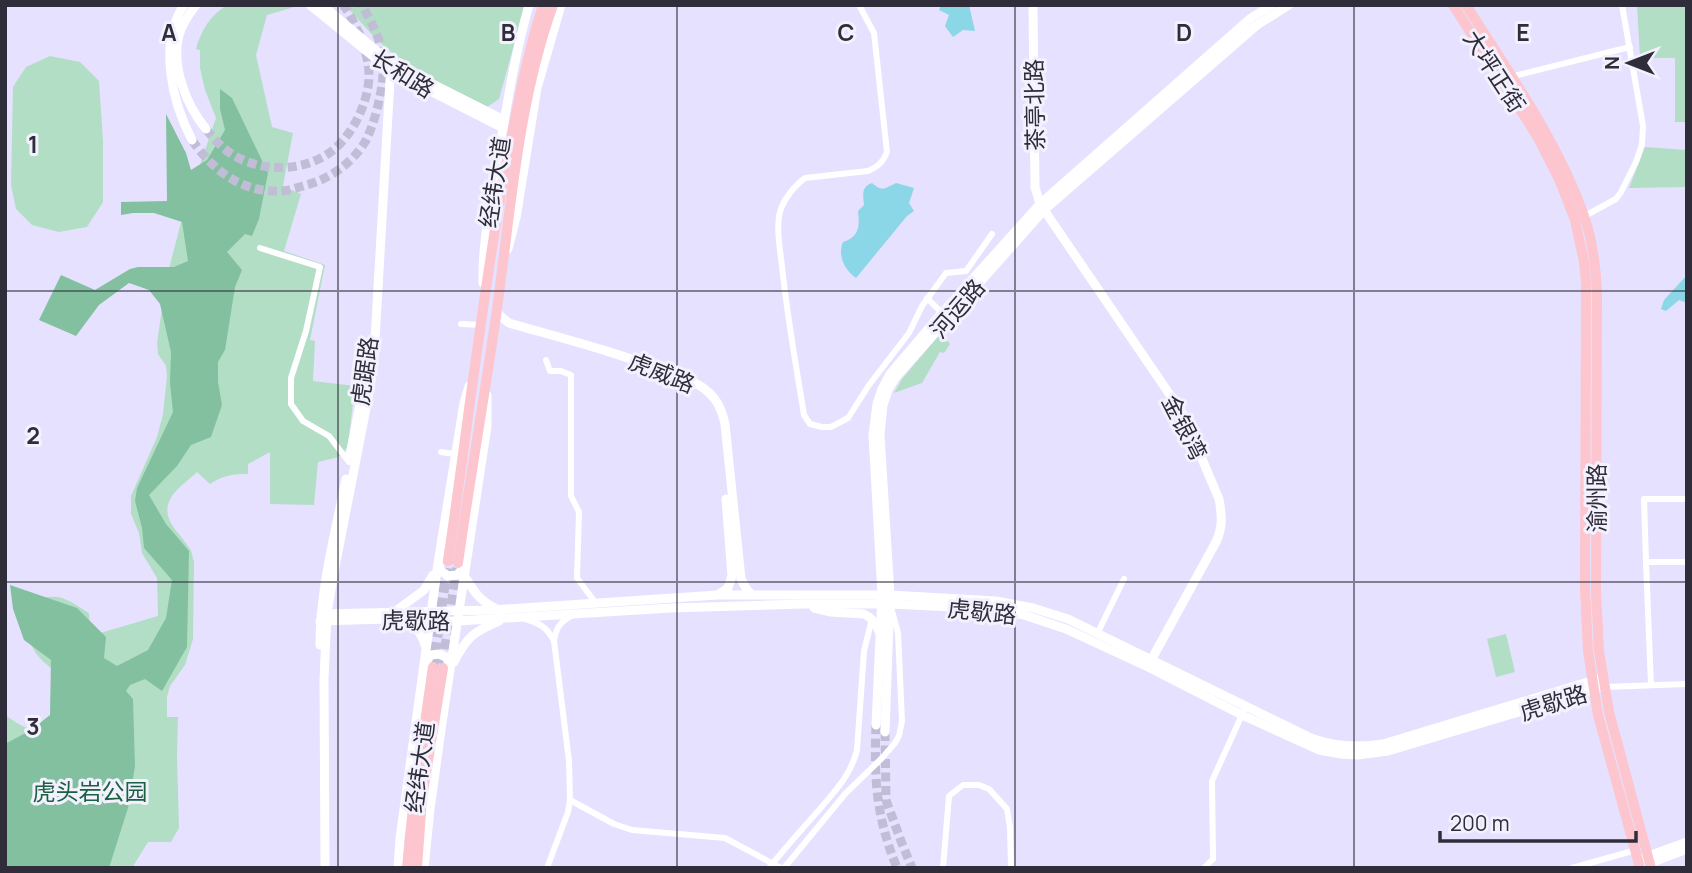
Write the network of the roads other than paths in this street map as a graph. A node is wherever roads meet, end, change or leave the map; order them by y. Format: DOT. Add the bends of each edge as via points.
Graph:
graph roads {
  1 [pos="184,5"];
  2 [pos="196,5"];
  3 [pos="310,5"];
  4 [pos="322,5"];
  5 [pos="529,5"];
  6 [pos="544,5"];
  7 [pos="552,5"];
  8 [pos="561,5"];
  9 [pos="859,5"];
  10 [pos="1033,5"];
  11 [pos="1272,5"];
  12 [pos="1289,5"];
  13 [pos="1453,5"];
  14 [pos="1466,5"];
  15 [pos="1622,5"];
  16 [pos="1630,47"];
  17 [pos="389,65"];
  18 [pos="1506,78"];
  19 [pos="424,88"];
  20 [pos="389,102"];
  21 [pos="504,124"];
  22 [pos="206,129"];
  23 [pos="1540,134"];
  24 [pos="192,140"];
  25 [pos="1042,207"];
  26 [pos="1580,218"];
  27 [pos="992,234"];
  28 [pos="260,248"];
  29 [pos="500,281"];
  30 [pos="928,298"];
  31 [pos="484,306"];
  32 [pos="496,310"];
  33 [pos="942,313"];
  34 [pos="461,324"];
  35 [pos="481,325"];
  36 [pos="493,334"];
  37 [pos="547,360"];
  38 [pos="477,361"];
  39 [pos="442,452"];
  40 [pos="455,454"];
  41 [pos="349,461"];
  42 [pos="1687,499"];
  43 [pos="1646,562"];
  44 [pos="1687,562"];
  45 [pos="453,563"];
  46 [pos="465,577"];
  47 [pos="1124,579"];
  48 [pos="751,594"];
  49 [pos="718,595"];
  50 [pos="886,599"];
  51 [pos="595,603"];
  52 [pos="802,604"];
  53 [pos="498,610"];
  54 [pos="395,611"];
  55 [pos="578,613"];
  56 [pos="430,615"];
  57 [pos="459,616"];
  58 [pos="324,617"];
  59 [pos="519,617"];
  60 [pos="387,619"];
  61 [pos="504,619"];
  62 [pos="872,619"];
  63 [pos="1097,634"];
  64 [pos="880,636"];
  65 [pos="554,641"];
  66 [pos="426,648"];
  67 [pos="1150,664"];
  68 [pos="438,667"];
  69 [pos="1604,682"];
  70 [pos="1687,684"];
  71 [pos="1651,685"];
  72 [pos="1592,686"];
  73 [pos="1244,711"];
  74 [pos="876,725"];
  75 [pos="885,732"];
  76 [pos="857,750"];
  77 [pos="868,771"];
  78 [pos="570,800"];
  79 [pos="1687,842"];
  80 [pos="1687,849"];
  81 [pos="1643,860"];
  82 [pos="771,865"];
  83 [pos="325,868"];
  84 [pos="398,868"];
  85 [pos="407,868"];
  86 [pos="417,868"];
  87 [pos="424,868"];
  88 [pos="547,868"];
  89 [pos="782,868"];
  90 [pos="943,868"];
  91 [pos="1011,868"];
  92 [pos="1204,868"];
  93 [pos="1572,868"];
  1 -- 24 [label="main road" via="176,17 170,47 175,99"];
  2 -- 22 [label="main road" via="180,33 178,61 191,107"];
  3 -- 17 [label="main road, 长和路"];
  4 -- 17 [label="main road, 长和路"];
  5 -- 21 [label="main road, 经纬大道"];
  6 -- 31 [label="main road" via="520,93"];
  7 -- 29 [label="main road" via="527,95"];
  8 -- 29 [label="main road, 经纬大道" via="537,88 516,218"];
  9 -- 30 [label="street" via="874,33 887,152 884,160 868,171 805,178 779,214 788,316 804,415 810,424 831,426 848,418 909,333"];
  10 -- 25 [label="main road, 茶亭北路" via="1035,187"];
  11 -- 25 [label="main road, 河运路" via="1251,18"];
  12 -- 25 [label="main road, 河运路" via="1257,25"];
  13 -- 18 [label="main road, 大坪正街"];
  14 -- 18 [label="main road, 大坪正街"];
  15 -- 16 [label="street"];
  16 -- 18 [label="street"];
  16 -- 26 [label="street" via="1642,144 1616,199"];
  17 -- 19 [label="main road, 长和路"];
  17 -- 20 [label="main road, 虎踞路"];
  17 -- 21 [label="main road, 长和路"];
  17 -- 41 [label="main road, 虎踞路" via="369,346"];
  18 -- 23 [label="main road, 大坪正街"];
  19 -- 20 [label="main road" via="397,85"];
  19 -- 21 [label="main road, 长和路"];
  20 -- 58 [label="main road, 虎踞路" via="374,357"];
  21 -- 31 [label="main road, 经纬大道" via="486,235"];
  23 -- 26 [label="main road, 渝州路" via="1568,176"];
  25 -- 33 [label="main road, 河运路"];
  25 -- 50 [label="main road, 河运路" via="888,390 880,435"];
  25 -- 67 [label="main road, 金银湾" via="1184,414 1219,499 1221,532"];
  26 -- 69 [label="main road, 渝州路" via="1592,251 1596,287 1596,592"];
  26 -- 72 [label="main road, 渝州路" via="1586,282 1585,588"];
  27 -- 30 [label="street" via="965,271 947,273"];
  28 -- 41 [label="street" via="320,267 290,378 291,404 303,421 329,436"];
  29 -- 32 [label="main road"];
  30 -- 33 [label="street"];
  31 -- 35 [label="main road, 经纬大道"];
  32 -- 36 [label="main road"];
  32 -- 48 [label="main road, 虎威路" via="509,323 630,357 690,381 714,398 725,424 741,579"];
  33 -- 50 [label="main road, 河运路" via="890,374 877,404 873,435"];
  34 -- 35 [label="street"];
  35 -- 38 [label="main road, 经纬大道"];
  36 -- 45 [label="main road"];
  36 -- 49 [label="main road, 虎威路" via="508,327 633,364 697,389 710,400 720,424 732,565 731,584"];
  37 -- 51 [label="street" via="550,370 571,375 571,496 579,512 578,578"];
  38 -- 40 [label="main road"];
  38 -- 45 [label="main road, 经纬大道"];
  39 -- 40 [label="street"];
  40 -- 45 [label="main road"];
  41 -- 58 [label="main road, 虎踞路" via="328,567"];
  42 -- 43 [label="street" via="1644,499"];
  43 -- 44 [label="street"];
  43 -- 71 [label="street"];
  45 -- 46 [label="main road"];
  45 -- 54 [label="main road"];
  45 -- 56 [label="main road"];
  46 -- 53 [label="main road" via="485,603"];
  46 -- 57 [label="main road"];
  47 -- 63 [label="street"];
  48 -- 49 [label="main road, 虎歇路"];
  48 -- 50 [label="main road, 虎歇路"];
  49 -- 51 [label="main road, 虎歇路"];
  50 -- 52 [label="main road, 虎歇路"];
  50 -- 63 [label="main road, 虎歇路" via="996,601 1050,613"];
  50 -- 64 [label="main road, 河运路"];
  50 -- 67 [label="main road, 虎歇路" via="1024,615"];
  50 -- 75 [label="main road, 河运路"];
  50 -- 77 [label="street" via="898,633 902,729"];
  51 -- 53 [label="main road, 虎歇路"];
  52 -- 55 [label="main road, 虎歇路"];
  52 -- 62 [label="main road"];
  53 -- 57 [label="main road, 虎歇路"];
  54 -- 56 [label="main road, 虎歇路"];
  54 -- 58 [label="main road, 虎歇路"];
  55 -- 59 [label="main road, 虎歇路"];
  55 -- 65 [label="street" via="563,620"];
  56 -- 57 [label="main road, 虎歇路"];
  56 -- 60 [label="main road, 虎歇路"];
  56 -- 66 [label="main road"];
  57 -- 61 [label="main road, 虎歇路"];
  57 -- 68 [label="main road"];
  58 -- 60 [label="main road, 虎歇路"];
  58 -- 83 [label="main road, 虎踞路"];
  59 -- 61 [label="main road, 虎歇路"];
  59 -- 65 [label="street" via="541,624"];
  60 -- 66 [label="main road" via="417,629"];
  61 -- 68 [label="main road" via="478,630"];
  62 -- 64 [label="main road"];
  62 -- 76 [label="street" via="864,651"];
  63 -- 67 [label="main road, 虎歇路"];
  64 -- 74 [label="main road, 河运路"];
  65 -- 78 [label="street"];
  66 -- 68 [label="main road"];
  67 -- 73 [label="main road, 虎歇路"];
  68 -- 84 [label="main road" via="400,838"];
  68 -- 85 [label="main road, 经纬大道" via="414,798"];
  68 -- 86 [label="main road, 经纬大道"];
  68 -- 87 [label="main road"];
  69 -- 71 [label="street"];
  69 -- 72 [label="main road, 虎歇路"];
  69 -- 81 [label="main road, 渝州路"];
  70 -- 71 [label="street"];
  72 -- 73 [label="main road, 虎歇路" via="1384,744 1357,747 1321,741"];
  72 -- 81 [label="main road, 渝州路" via="1607,750"];
  73 -- 92 [label="street" via="1212,781 1213,859"];
  76 -- 77 [label="street" via="857,770"];
  76 -- 82 [label="street" via="846,779"];
  77 -- 89 [label="street"];
  78 -- 82 [label="street" via="622,827 725,838"];
  78 -- 88 [label="street"];
  79 -- 81 [label="main road"];
  80 -- 81 [label="main road"];
  81 -- 93 [label="street"];
  82 -- 89 [label="street"];
  90 -- 91 [label="street" via="948,796 963,785 989,789 1007,809"];
}
